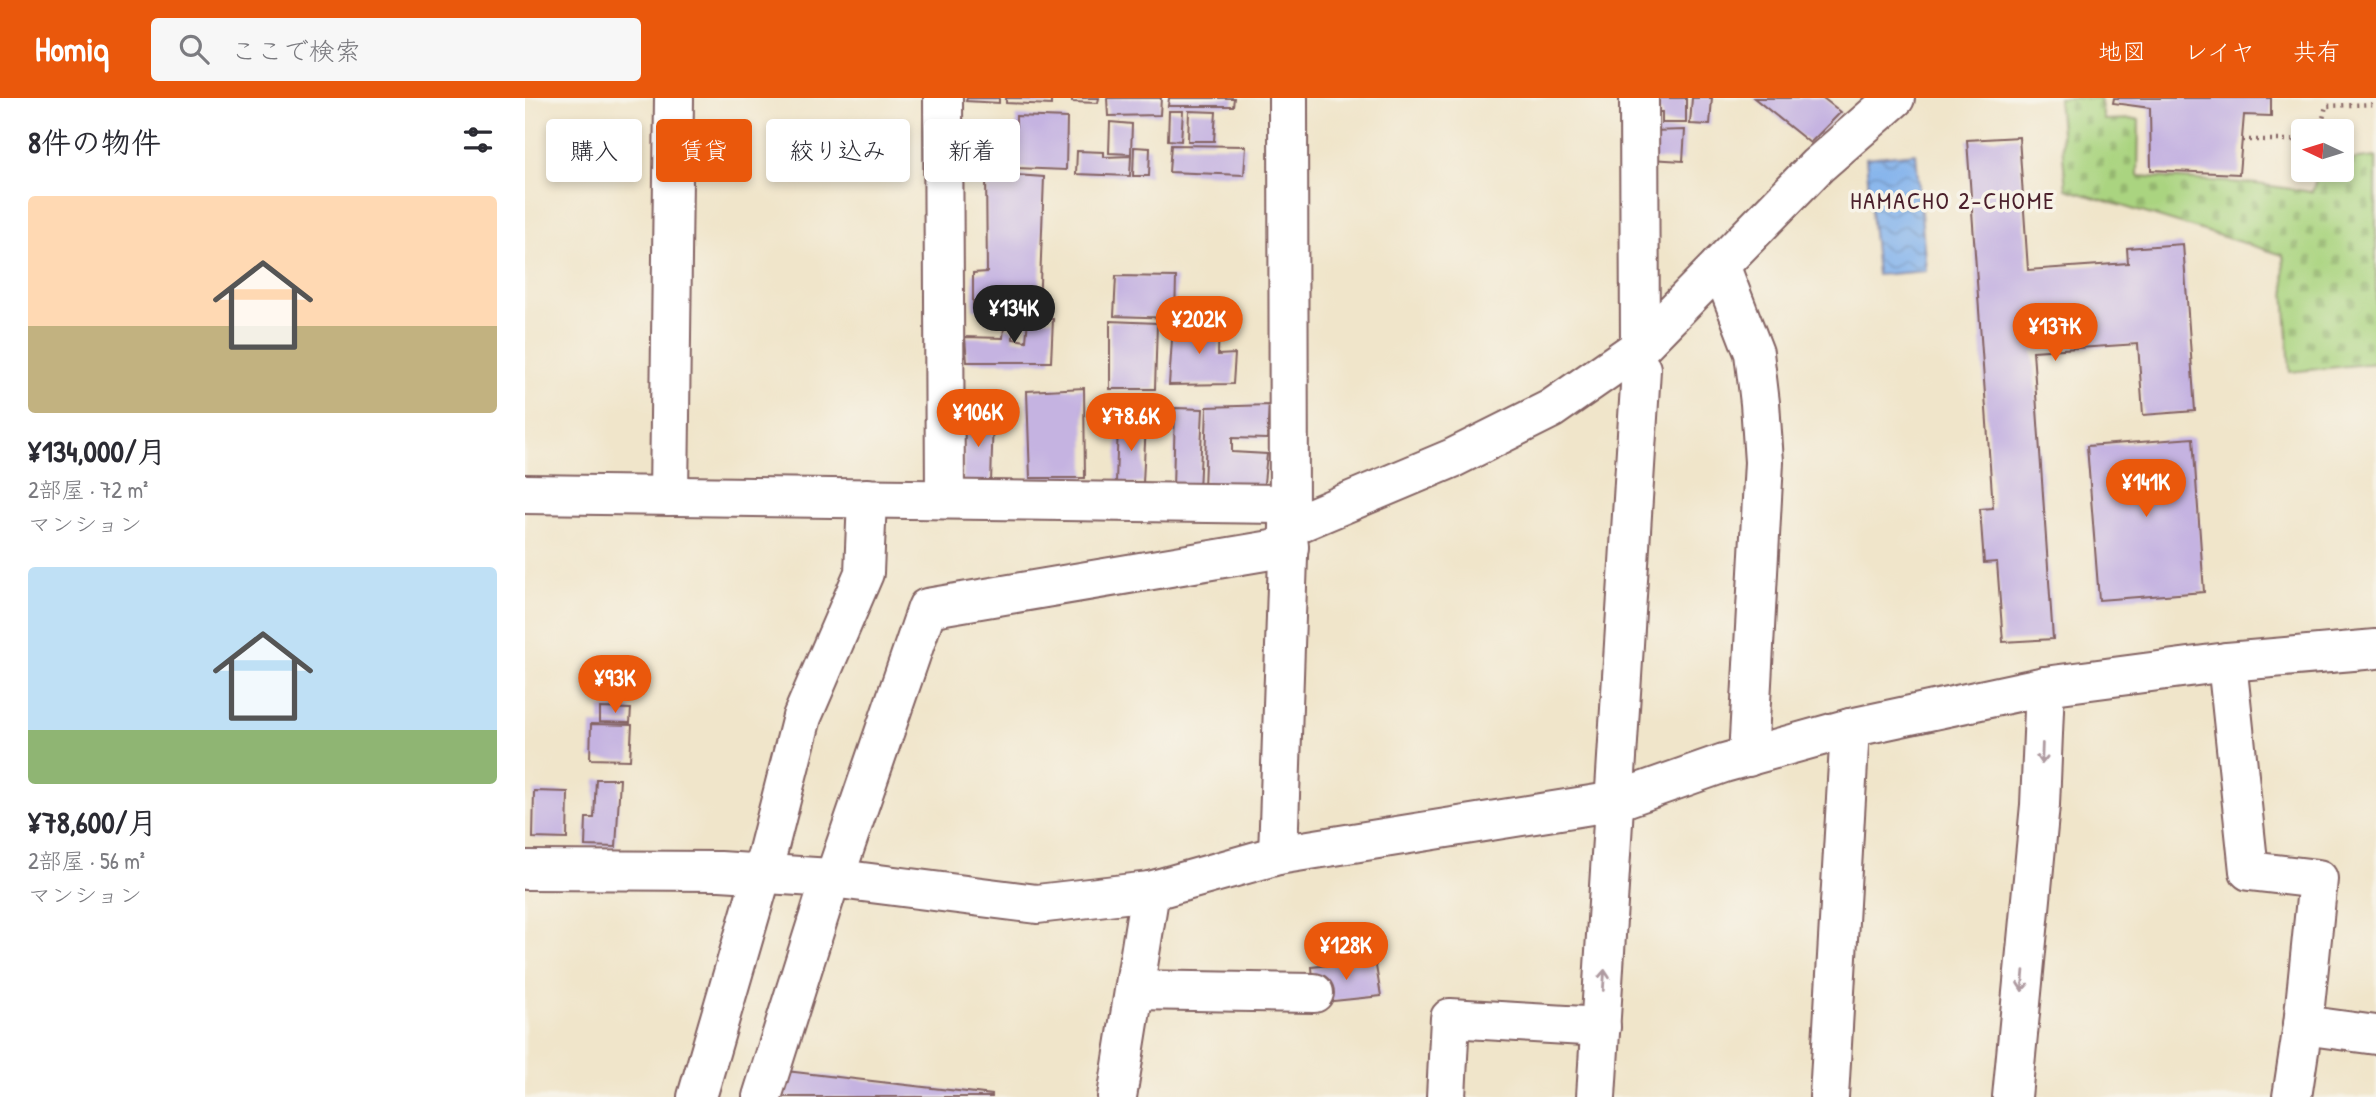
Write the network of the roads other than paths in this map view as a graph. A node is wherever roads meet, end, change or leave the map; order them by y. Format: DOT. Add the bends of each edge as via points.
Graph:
graph roads {
  1 [pos="674,98"];
  2 [pos="943,98"];
  3 [pos="1288,98"];
  4 [pos="1639,98"];
  5 [pos="1895,98"];
  6 [pos="1720,265"];
  7 [pos="1641,358"];
  8 [pos="525,494"];
  9 [pos="669,496"];
  10 [pos="867,498"];
  11 [pos="945,499"];
  12 [pos="1288,526"];
  13 [pos="2376,649"];
  14 [pos="2227,663"];
  15 [pos="2045,686"];
  16 [pos="1850,728"];
  17 [pos="1748,757"];
  18 [pos="1616,801"];
  19 [pos="1278,855"];
  20 [pos="525,870"];
  21 [pos="762,874"];
  22 [pos="832,878"];
  23 [pos="1150,891"];
  24 [pos="1135,990"];
  25 [pos="1314,993"];
  26 [pos="2303,1025"];
  27 [pos="1601,1027"];
  28 [pos="2376,1035"];
  29 [pos="697,1097"];
  30 [pos="762,1097"];
  31 [pos="1117,1097"];
  32 [pos="1445,1097"];
  33 [pos="1596,1097"];
  34 [pos="1829,1097"];
  35 [pos="2012,1097"];
  36 [pos="2292,1097"];
  1 -- 9 [label="street"];
  2 -- 11 [label="street"];
  3 -- 12 [label="street"];
  4 -- 7 [label="street"];
  5 -- 6 [label="street" via="1817,166"];
  6 -- 7 [label="street"];
  6 -- 17 [label="street" via="1754,353 1761,403 1764,462"];
  7 -- 12 [label="street" via="1453,458"];
  7 -- 18 [label="street"];
  8 -- 9 [label="street"];
  9 -- 10 [label="street"];
  10 -- 11 [label="street"];
  10 -- 21 [label="street" via="865,573 802,717"];
  11 -- 12 [label="street"];
  12 -- 19 [label="street"];
  12 -- 22 [label="street" via="927,608"];
  13 -- 14 [label="street"];
  14 -- 15 [label="street"];
  14 -- 26 [label="street" via="2249,871 2318,879"];
  15 -- 16 [label="street"];
  15 -- 35 [label="street, one-way" via="2040,805"];
  16 -- 17 [label="street"];
  16 -- 34 [label="street"];
  17 -- 18 [label="street"];
  18 -- 19 [label="street"];
  27 -- 18 [label="street, one-way"];
  19 -- 23 [label="street"];
  20 -- 21 [label="street"];
  21 -- 22 [label="street"];
  21 -- 29 [label="street"];
  22 -- 23 [label="street" via="1037,904"];
  22 -- 30 [label="street"];
  23 -- 24 [label="street"];
  24 -- 25 [label="street"];
  24 -- 31 [label="street"];
  26 -- 28 [label="street"];
  26 -- 36 [label="street"];
  27 -- 32 [label="street" via="1450,1018"];
  27 -- 33 [label="street"];
}
